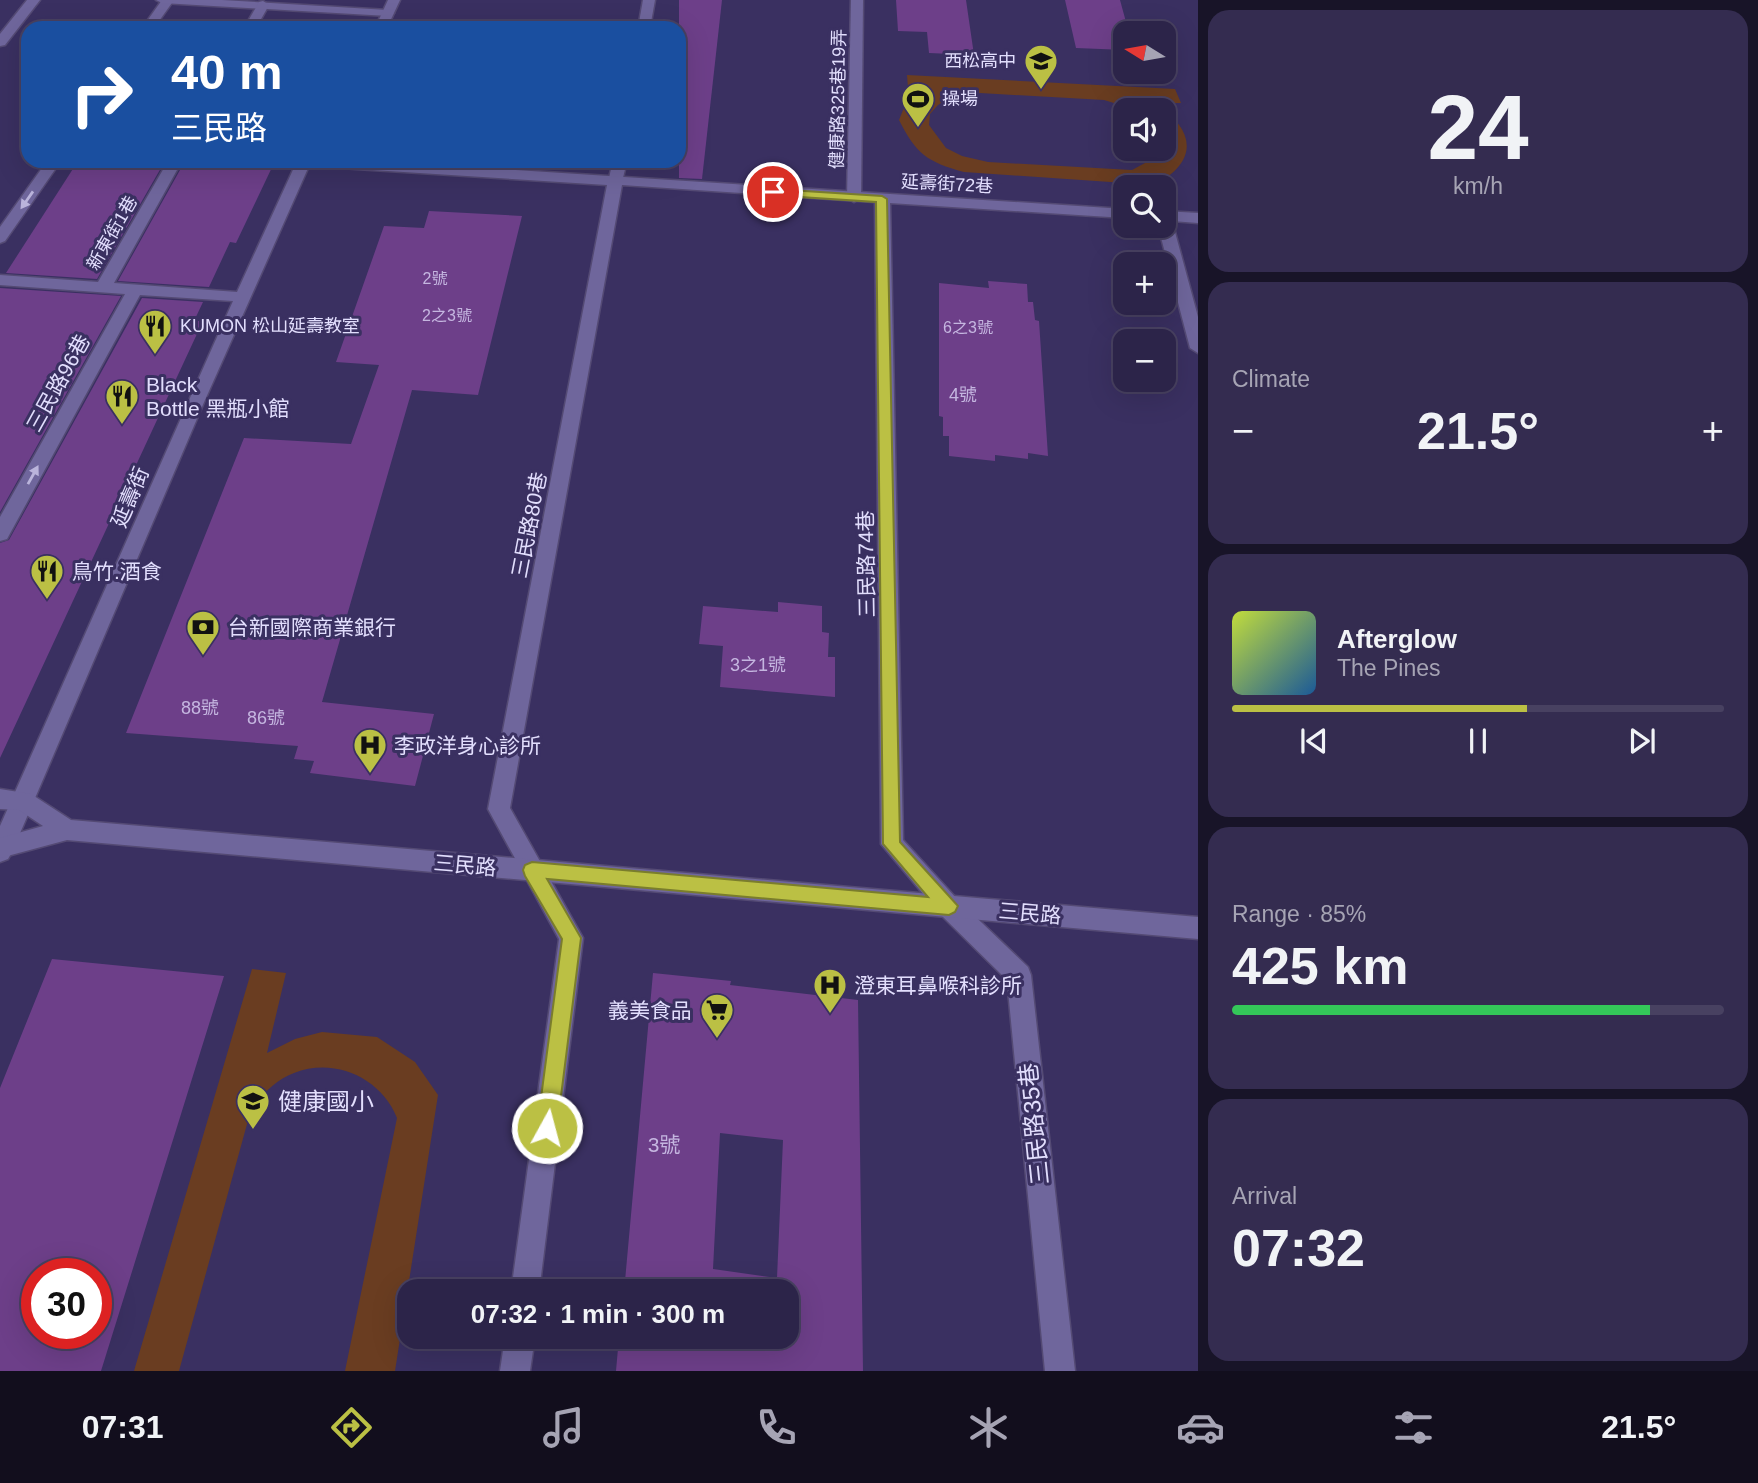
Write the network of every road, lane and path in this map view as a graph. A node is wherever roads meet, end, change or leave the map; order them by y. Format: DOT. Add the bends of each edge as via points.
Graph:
graph roads {
  1 [pos="34,0"];
  2 [pos="162,0"];
  3 [pos="168,0"];
  4 [pos="394,0"];
  5 [pos="649,0"];
  6 [pos="856,0"];
  7 [pos="255,3"];
  8 [pos="388,13"];
  9 [pos="153,21"];
  10 [pos="251,21"];
  11 [pos="385,21"];
  12 [pos="645,21"];
  13 [pos="0,42"];
  14 [pos="49,168"];
  15 [pos="171,168"];
  16 [pos="301,168"];
  17 [pos="408,168"];
  18 [pos="619,168"];
  19 [pos="615,182"];
  20 [pos="854,198"];
  21 [pos="882,199"];
  22 [pos="1113,212"];
  23 [pos="1176,218"];
  24 [pos="1198,218"];
  25 [pos="0,238"];
  26 [pos="1169,238"];
  27 [pos="0,280"];
  28 [pos="103,288"];
  29 [pos="135,290"];
  30 [pos="243,297"];
  31 [pos="1198,348"];
  32 [pos="0,534"];
  33 [pos="0,799"];
  34 [pos="23,801"];
  35 [pos="67,830"];
  36 [pos="1,850"];
  37 [pos="532,870"];
  38 [pos="949,906"];
  39 [pos="1198,928"];
  40 [pos="528,1279"];
  41 [pos="518,1349"];
  42 [pos="515,1371"];
  43 [pos="1060,1371"];
  1 -- 13 [label="street"];
  2 -- 3 [label="lane"];
  3 -- 7 [label="lane"];
  3 -- 9 [label="street"];
  4 -- 8 [label="street"];
  5 -- 12 [label="lane"];
  6 -- 20 [label="lane, 健康路325巷19弄"];
  7 -- 8 [label="lane"];
  7 -- 10 [label="street"];
  8 -- 11 [label="street"];
  14 -- 25 [label="street, one-way"];
  15 -- 28 [label="street, 新東街1巷"];
  16 -- 30 [label="street, 延壽街"];
  17 -- 19 [label="street, 延壽街72巷"];
  18 -- 19 [label="lane"];
  19 -- 20 [label="street, 延壽街72巷"];
  19 -- 37 [label="street, 三民路80巷" via="499,809"];
  20 -- 21 [label="street, 延壽街72巷"];
  21 -- 22 [label="street, 延壽街72巷"];
  21 -- 38 [label="street, 三民路74巷" via="892,844"];
  23 -- 24 [label="street"];
  26 -- 31 [label="street"];
  27 -- 28 [label="street"];
  28 -- 29 [label="street"];
  29 -- 30 [label="street"];
  32 -- 29 [label="street, 三民路96巷, one-way"];
  30 -- 34 [label="street, 延壽街"];
  33 -- 34 [label="street, 三民路"];
  34 -- 35 [label="street, 三民路"];
  34 -- 36 [label="street, 延壽街"];
  35 -- 36 [label="street, 三民路"];
  35 -- 37 [label="street, 三民路"];
  37 -- 38 [label="street, 三民路"];
  37 -- 40 [label="street, 三民路80巷" via="571,938"];
  38 -- 39 [label="street, 三民路"];
  38 -- 43 [label="street, 三民路35巷" via="1019,975"];
  41 -- 42 [label="street"];
}
